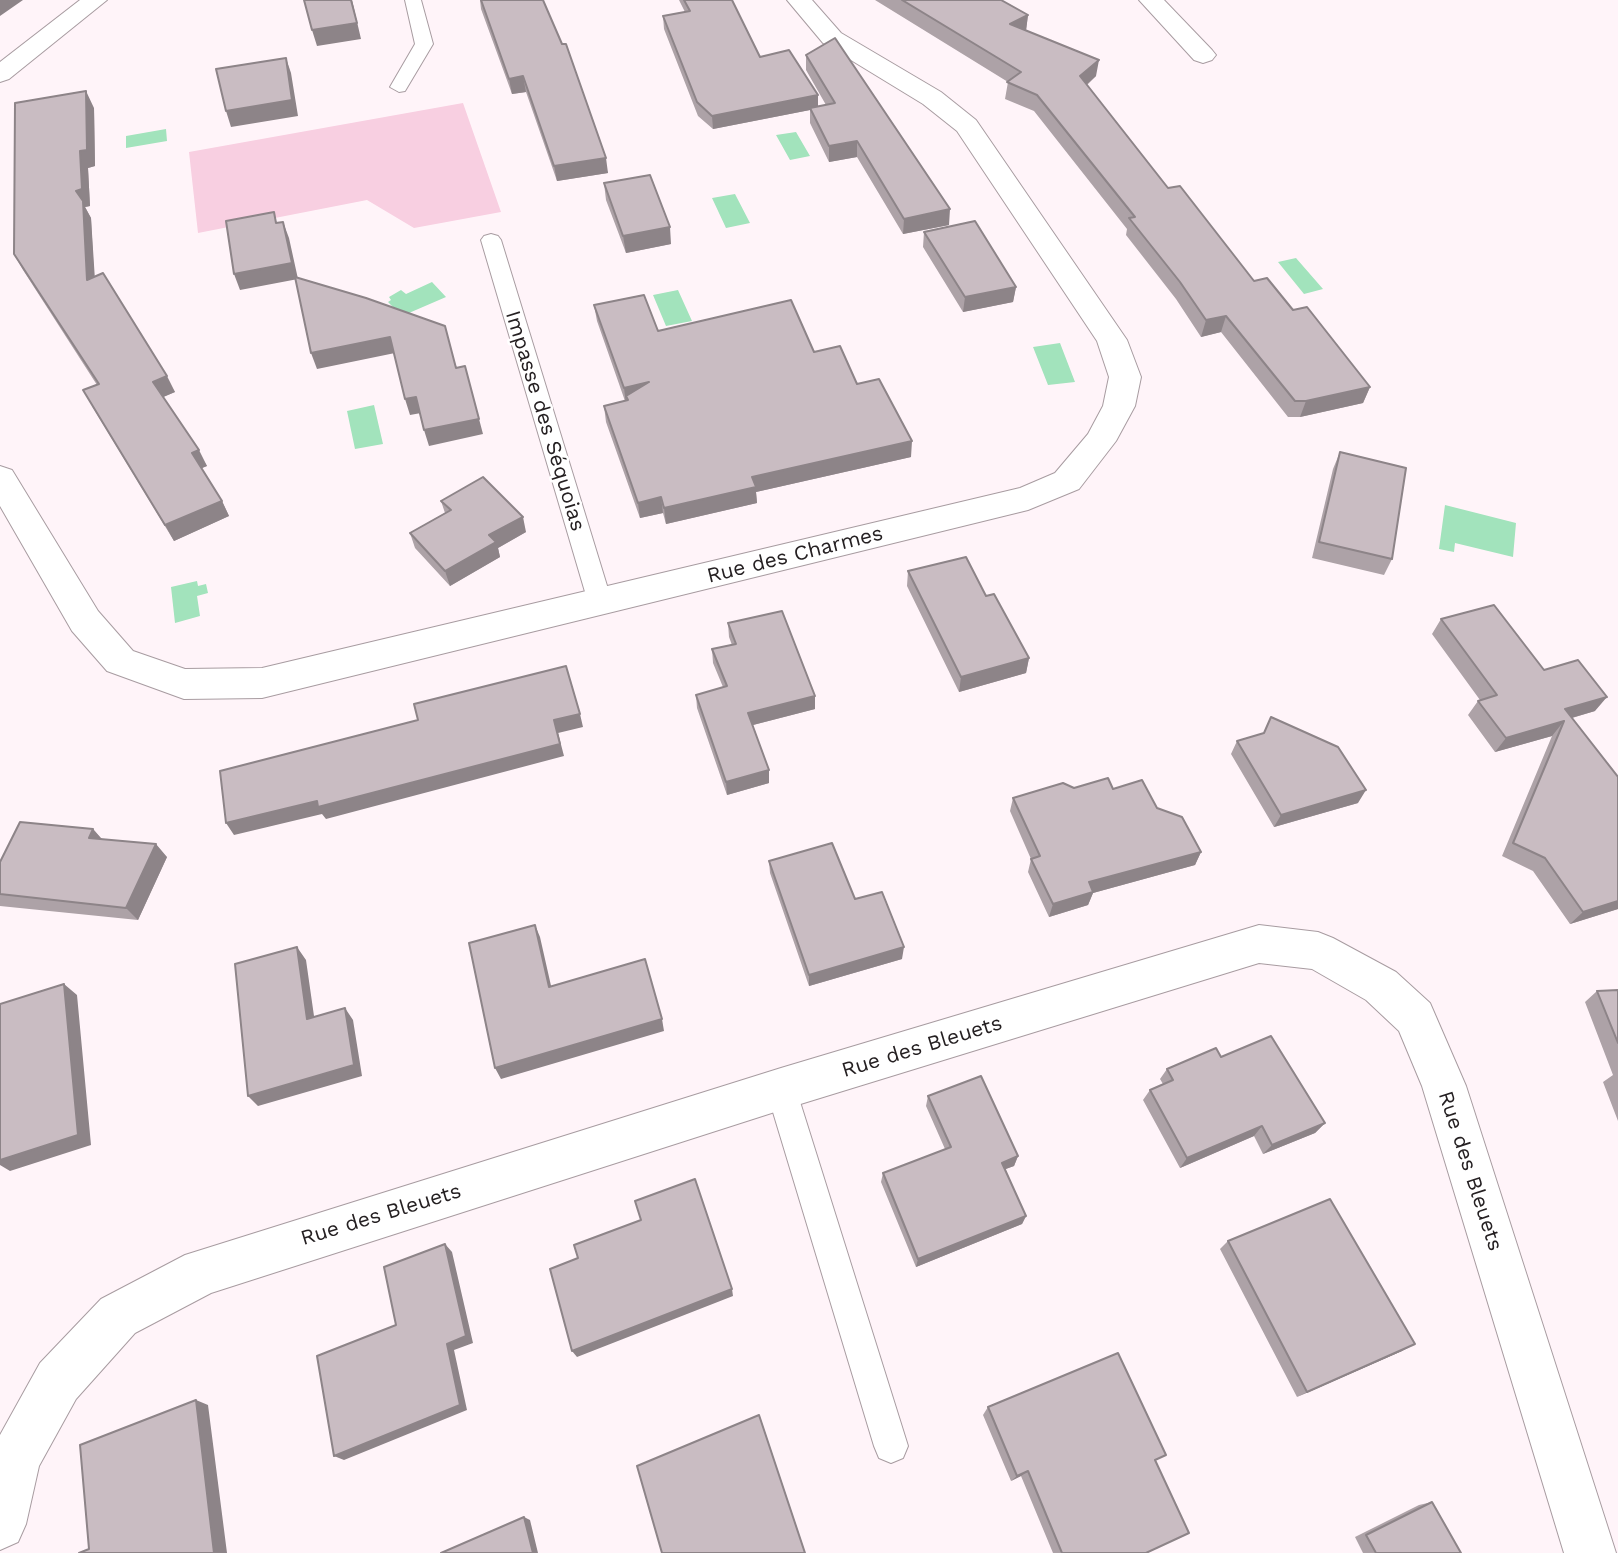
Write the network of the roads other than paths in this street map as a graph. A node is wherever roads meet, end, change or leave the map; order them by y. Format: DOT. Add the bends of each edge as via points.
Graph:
graph roads {
  1 [pos="95,0"];
  2 [pos="413,0"];
  3 [pos="799,0"];
  4 [pos="1151,0"];
  5 [pos="1203,55"];
  6 [pos="0,74"];
  7 [pos="399,87"];
  8 [pos="491,240"];
  9 [pos="0,478"];
  10 [pos="600,602"];
  11 [pos="781,1089"];
  12 [pos="891,1446"];
  13 [pos="0,1524"];
  14 [pos="1590,1553"];
  1 -- 6 [label="street"];
  2 -- 7 [label="lane" via="424,44"];
  3 -- 10 [label="street, Rue des Charmes" via="832,38 932,98 967,126 1112,340 1125,377 1119,407 1100,441 1067,481 1028,498"];
  4 -- 5 [label="street"];
  8 -- 10 [label="lane, Impasse des Séquoias"];
  9 -- 10 [label="street, Rue des Charmes" via="85,621 120,661 184,684 262,683"];
  11 -- 12 [label="lane"];
  11 -- 13 [label="street, Rue des Bleuets" via="202,1272 118,1316 58,1381 15,1459"];
  11 -- 14 [label="street, Rue des Bleuets" via="1259,944 1318,951 1381,985 1415,1017 1444,1086"];
}
